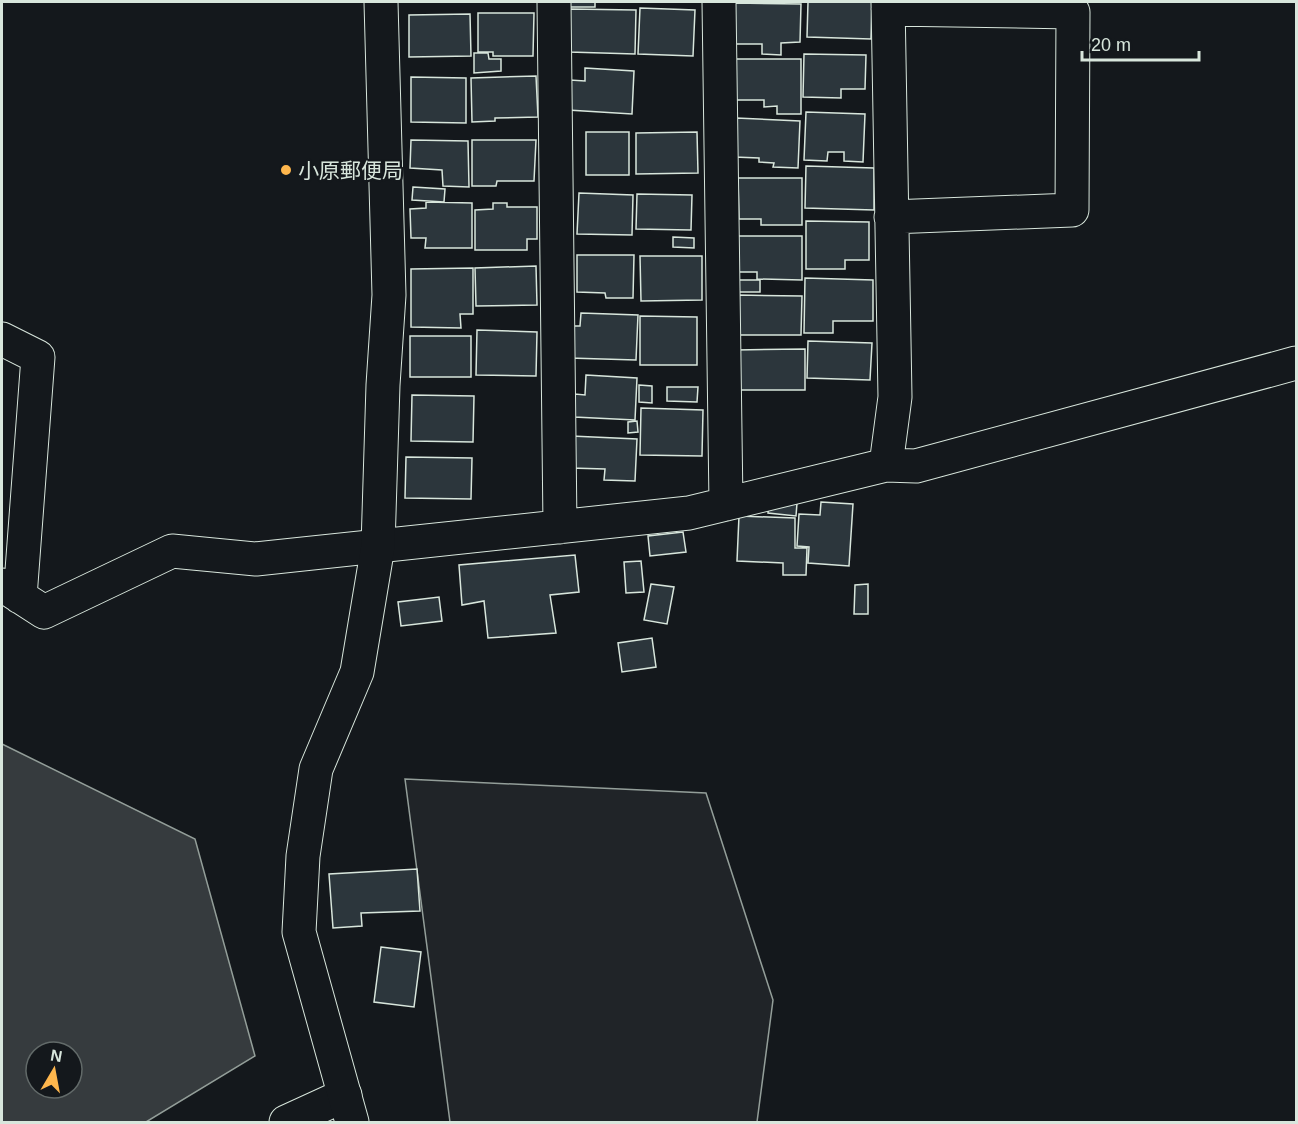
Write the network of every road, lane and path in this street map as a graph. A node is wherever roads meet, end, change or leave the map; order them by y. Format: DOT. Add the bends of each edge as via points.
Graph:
graph roads {
  1 [pos="381,2"];
  2 [pos="554,2"];
  3 [pos="719,2"];
  4 [pos="888,5"];
  5 [pos="891,217"];
  6 [pos="2,339"];
  7 [pos="1296,363"];
  8 [pos="886,465"];
  9 [pos="726,504"];
  10 [pos="560,527"];
  11 [pos="378,546"];
  12 [pos="10,591"];
  13 [pos="348,1109"];
  14 [pos="286,1122"];
  1 -- 11 [label="street" via="389,295"];
  2 -- 10 [label="street"];
  3 -- 9 [label="street"];
  4 -- 5 [label="street"];
  4 -- 5 [label="street" via="1074,12 1072,210"];
  5 -- 8 [label="street" via="895,397"];
  6 -- 12 [label="street" via="38,357"];
  7 -- 8 [label="street" via="916,466"];
  8 -- 9 [label="street"];
  9 -- 10 [label="street" via="689,513"];
  10 -- 11 [label="street"];
  11 -- 12 [label="street" via="256,559 172,551 44,612"];
  11 -- 13 [label="street" via="357,672 316,769 303,856 299,932"];
  13 -- 14 [label="street"];
}
